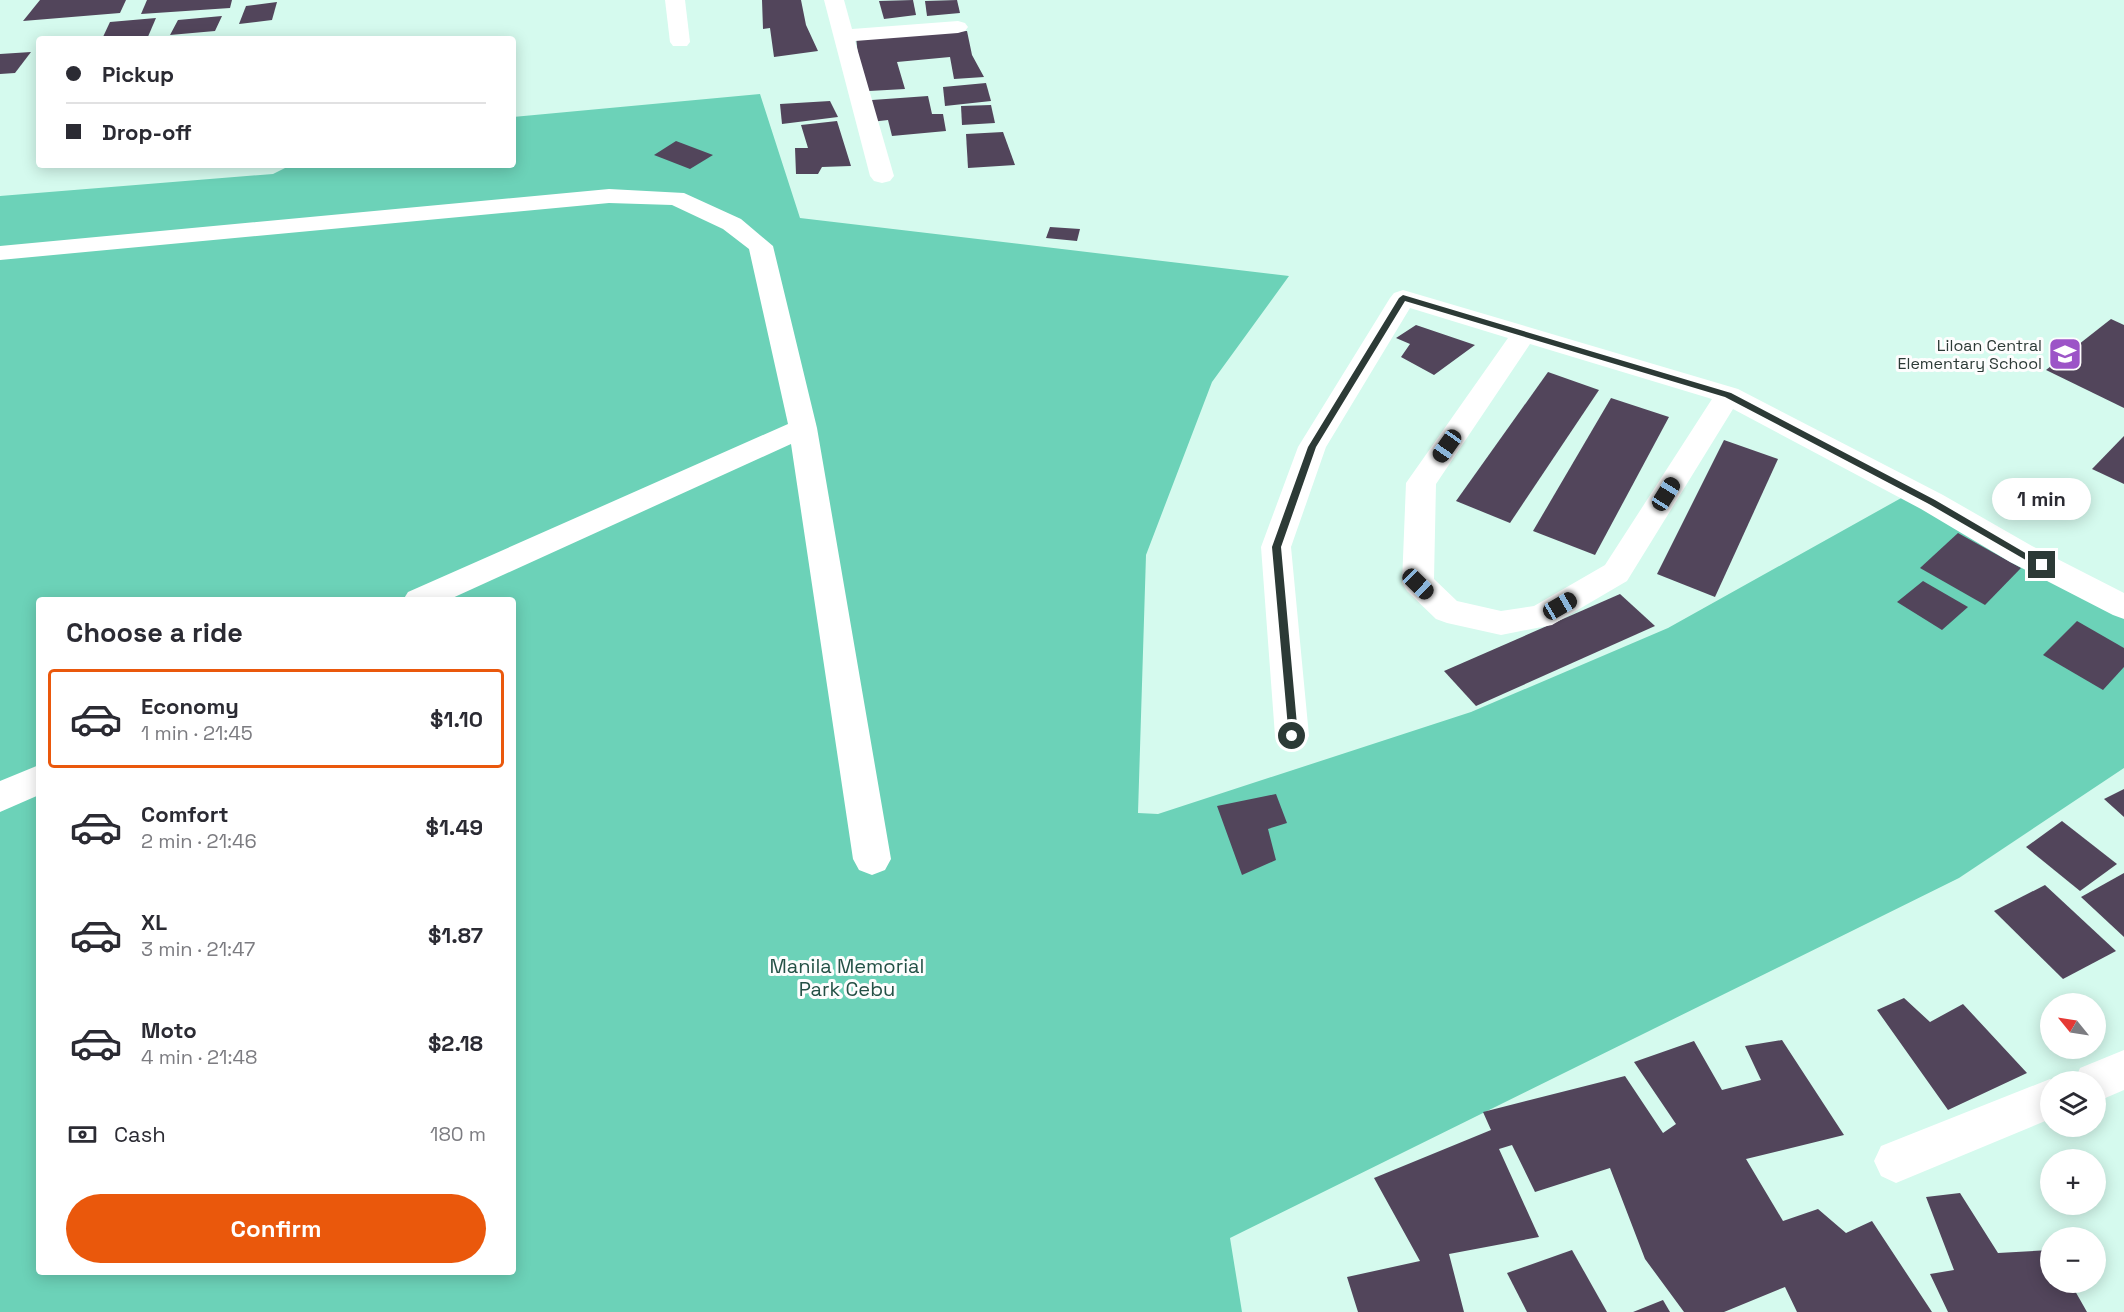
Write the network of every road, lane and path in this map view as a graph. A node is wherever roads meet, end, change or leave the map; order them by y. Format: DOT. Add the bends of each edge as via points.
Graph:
graph roads {
  1 [pos="675,0"];
  2 [pos="834,0"];
  3 [pos="958,27"];
  4 [pos="844,36"];
  5 [pos="680,42"];
  6 [pos="882,176"];
  7 [pos="0,253"];
  8 [pos="1524,334"];
  9 [pos="1728,395"];
  10 [pos="803,428"];
  11 [pos="425,597"];
  12 [pos="2124,607"];
  13 [pos="1292,736"];
  14 [pos="36,779"];
  15 [pos="0,797"];
  16 [pos="872,859"];
  17 [pos="2124,1070"];
  18 [pos="2106,1077"];
  19 [pos="2040,1103"];
  20 [pos="1896,1161"];
  1 -- 5 [label="street"];
  2 -- 4 [label="street"];
  3 -- 4 [label="street"];
  4 -- 6 [label="street"];
  7 -- 10 [label="street" via="609,196 676,198 732,224 761,246"];
  8 -- 9 [label="street"];
  8 -- 9 [label="street" via="1422,483 1418,584 1447,611 1501,623 1541,616 1616,573"];
  8 -- 13 [label="street" via="1403,298 1312,447 1276,547"];
  9 -- 12 [label="street"];
  10 -- 11 [label="street"];
  10 -- 16 [label="street"];
  14 -- 15 [label="street"];
  17 -- 18 [label="street"];
  19 -- 20 [label="street"];
}
